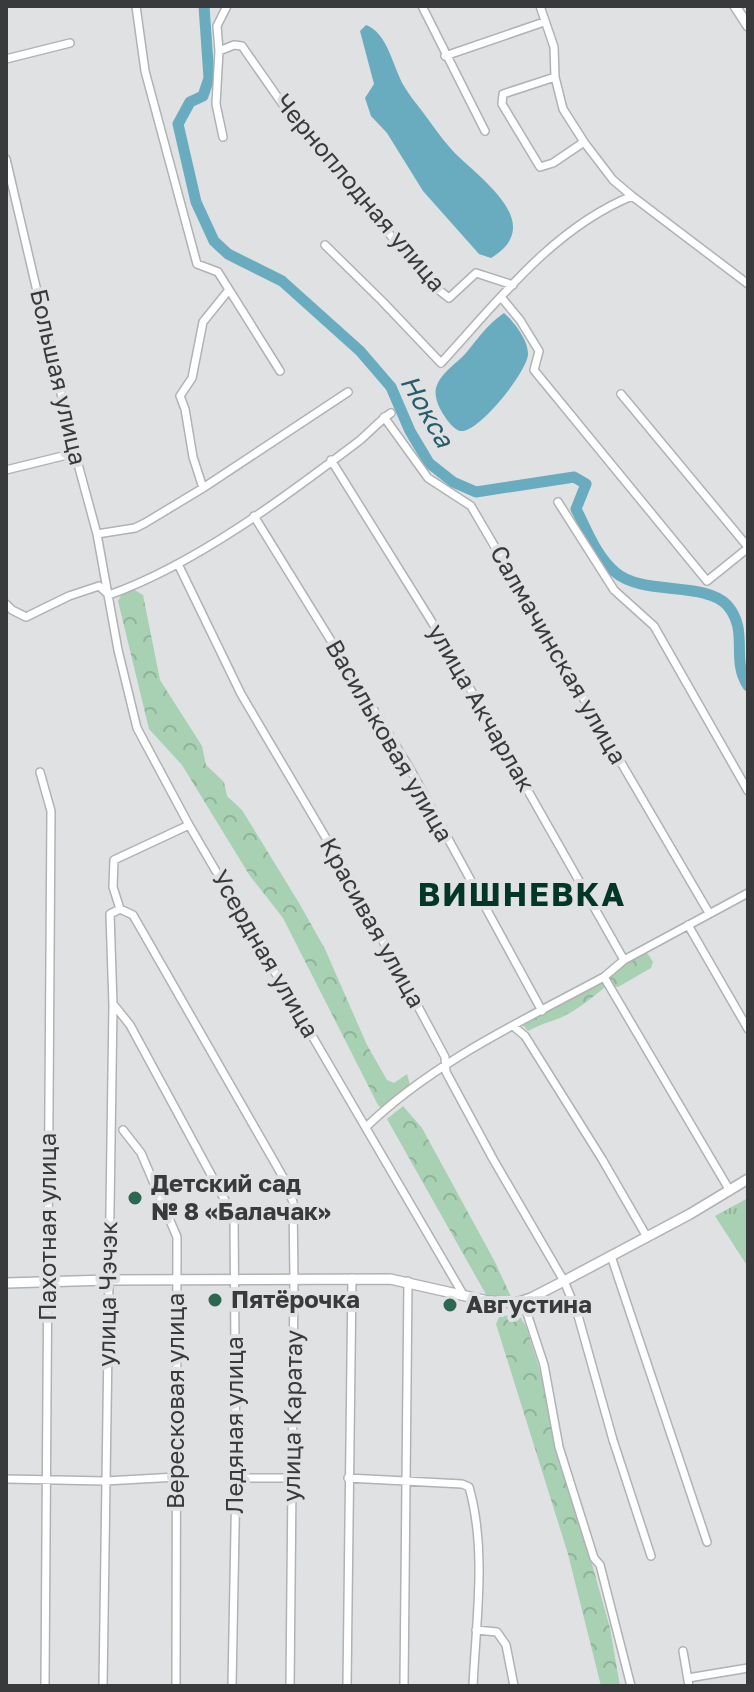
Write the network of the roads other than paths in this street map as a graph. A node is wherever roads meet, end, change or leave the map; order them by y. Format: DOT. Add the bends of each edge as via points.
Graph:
graph roads {
  1 [pos="136,6"];
  2 [pos="227,6"];
  3 [pos="422,6"];
  4 [pos="540,6"];
  5 [pos="735,6"];
  6 [pos="544,22"];
  7 [pos="748,26"];
  8 [pos="70,43"];
  9 [pos="219,51"];
  10 [pos="445,56"];
  11 [pos="6,59"];
  12 [pos="555,77"];
  13 [pos="485,131"];
  14 [pos="223,137"];
  15 [pos="584,142"];
  16 [pos="6,159"];
  17 [pos="632,196"];
  18 [pos="325,245"];
  19 [pos="748,284"];
  20 [pos="513,285"];
  21 [pos="228,291"];
  22 [pos="501,297"];
  23 [pos="280,371"];
  24 [pos="348,392"];
  25 [pos="621,394"];
  26 [pos="75,453"];
  27 [pos="331,460"];
  28 [pos="6,470"];
  29 [pos="203,488"];
  30 [pos="558,502"];
  31 [pos="254,516"];
  32 [pos="97,534"];
  33 [pos="748,548"];
  34 [pos="178,564"];
  35 [pos="109,595"];
  36 [pos="6,604"];
  37 [pos="40,772"];
  38 [pos="748,791"];
  39 [pos="189,825"];
  40 [pos="748,893"];
  41 [pos="120,909"];
  42 [pos="709,913"];
  43 [pos="688,925"];
  44 [pos="624,960"];
  45 [pos="604,977"];
  46 [pos="113,1005"];
  47 [pos="542,1011"];
  48 [pos="513,1026"];
  49 [pos="748,1029"];
  50 [pos="446,1064"];
  51 [pos="366,1127"];
  52 [pos="123,1130"];
  53 [pos="748,1179"];
  54 [pos="730,1191"];
  55 [pos="647,1237"];
  56 [pos="611,1256"];
  57 [pos="352,1278"];
  58 [pos="294,1279"];
  59 [pos="108,1280"];
  60 [pos="176,1280"];
  61 [pos="236,1281"];
  62 [pos="408,1281"];
  63 [pos="564,1281"];
  64 [pos="48,1282"];
  65 [pos="6,1283"];
  66 [pos="464,1296"];
  67 [pos="523,1301"];
  68 [pos="177,1477"];
  69 [pos="236,1478"];
  70 [pos="292,1478"];
  71 [pos="348,1478"];
  72 [pos="6,1479"];
  73 [pos="47,1480"];
  74 [pos="408,1480"];
  75 [pos="105,1481"];
  76 [pos="707,1542"];
  77 [pos="651,1556"];
  78 [pos="476,1630"];
  79 [pos="683,1651"];
  80 [pos="748,1668"];
  81 [pos="688,1682"];
  82 [pos="45,1683"];
  83 [pos="103,1686"];
  84 [pos="176,1686"];
  85 [pos="232,1686"];
  86 [pos="290,1686"];
  87 [pos="347,1686"];
  88 [pos="404,1686"];
  89 [pos="473,1686"];
  90 [pos="514,1686"];
  91 [pos="631,1686"];
  1 -- 21 [label="street" via="145,71 197,264 218,272"];
  2 -- 9 [label="street" via="217,26"];
  3 -- 10 [label="street"];
  4 -- 6 [label="street"];
  5 -- 7 [label="street"];
  6 -- 10 [label="street"];
  6 -- 12 [label="street" via="554,47"];
  8 -- 11 [label="street"];
  9 -- 14 [label="street" via="216,104"];
  9 -- 20 [label="street, Черноплодная улица" via="242,46 288,112 312,134 430,283 449,298 476,273"];
  10 -- 13 [label="street"];
  12 -- 15 [label="street" via="563,109"];
  12 -- 15 [label="street" via="503,94 502,104 540,167"];
  15 -- 17 [label="street"];
  16 -- 26 [label="street, Большая улица"];
  17 -- 19 [label="street"];
  17 -- 20 [label="street" via="591,215"];
  18 -- 22 [label="street" via="441,363"];
  20 -- 22 [label="street"];
  21 -- 23 [label="street"];
  21 -- 29 [label="street" via="203,322 192,378 180,396"];
  22 -- 33 [label="street" via="539,351 534,370 707,581"];
  24 -- 29 [label="street"];
  25 -- 33 [label="street"];
  26 -- 28 [label="street"];
  26 -- 32 [label="street, Большая улица"];
  27 -- 31 [label="street"];
  27 -- 42 [label="street, Салмачинская улица" via="388,415 428,478 471,506"];
  27 -- 44 [label="street, улица Акчарлак" via="435,627"];
  29 -- 32 [label="street" via="135,528"];
  30 -- 38 [label="street" via="614,590 654,626"];
  31 -- 34 [label="street"];
  31 -- 47 [label="street, Васильковая улица" via="409,767"];
  32 -- 35 [label="street, Большая улица"];
  34 -- 35 [label="street"];
  34 -- 50 [label="street, Красивая улица" via="241,694 346,872"];
  35 -- 36 [label="street" via="99,586 26,617"];
  35 -- 39 [label="street, Усердная улица" via="137,728"];
  37 -- 64 [label="street, Пахотная улица" via="51,811"];
  39 -- 41 [label="street" via="114,860 113,887"];
  39 -- 51 [label="street, Усердная улица"];
  40 -- 42 [label="street"];
  41 -- 46 [label="street, улица Чэчэк" via="110,914"];
  41 -- 58 [label="street, улица Каратау" via="133,915 283,1177 293,1202"];
  42 -- 43 [label="street"];
  43 -- 44 [label="street"];
  43 -- 49 [label="street"];
  44 -- 45 [label="street"];
  45 -- 47 [label="street"];
  45 -- 54 [label="street"];
  46 -- 59 [label="street, улица Чэчэк"];
  46 -- 61 [label="street, Ледяная улица" via="130,1025 227,1200 234,1217"];
  47 -- 48 [label="street"];
  48 -- 50 [label="street"];
  48 -- 55 [label="street" via="525,1036"];
  50 -- 51 [label="street"];
  50 -- 63 [label="street, Красивая улица" via="493,1159"];
  51 -- 66 [label="street, Усердная улица"];
  52 -- 60 [label="street, Вересковая улица" via="141,1153 177,1237"];
  53 -- 54 [label="street"];
  54 -- 55 [label="street"];
  55 -- 56 [label="street"];
  56 -- 63 [label="street"];
  56 -- 76 [label="street"];
  57 -- 58 [label="street"];
  57 -- 62 [label="street"];
  57 -- 71 [label="street"];
  58 -- 61 [label="street"];
  58 -- 70 [label="street, улица Каратау"];
  59 -- 60 [label="street"];
  59 -- 64 [label="street"];
  59 -- 75 [label="street, улица Чэчэк"];
  60 -- 61 [label="street"];
  60 -- 68 [label="street, Вересковая улица"];
  61 -- 69 [label="street, Ледяная улица"];
  62 -- 66 [label="street"];
  62 -- 74 [label="street"];
  63 -- 67 [label="street"];
  63 -- 77 [label="street, Красивая улица"];
  64 -- 65 [label="street"];
  64 -- 73 [label="street, Пахотная улица"];
  66 -- 67 [label="street"];
  67 -- 91 [label="street" via="544,1365 559,1447 600,1565"];
  68 -- 75 [label="street"];
  68 -- 84 [label="street, Вересковая улица"];
  69 -- 70 [label="street"];
  69 -- 85 [label="street, Ледяная улица"];
  70 -- 86 [label="street, улица Каратау"];
  71 -- 74 [label="street"];
  71 -- 87 [label="street"];
  72 -- 73 [label="street"];
  73 -- 75 [label="street"];
  73 -- 82 [label="street, Пахотная улица"];
  74 -- 78 [label="street" via="469,1487 479,1537"];
  74 -- 88 [label="street"];
  75 -- 83 [label="street, улица Чэчэк"];
  78 -- 89 [label="street"];
  78 -- 90 [label="street" via="497,1632 506,1645"];
  79 -- 81 [label="street"];
  80 -- 81 [label="street"];
}
